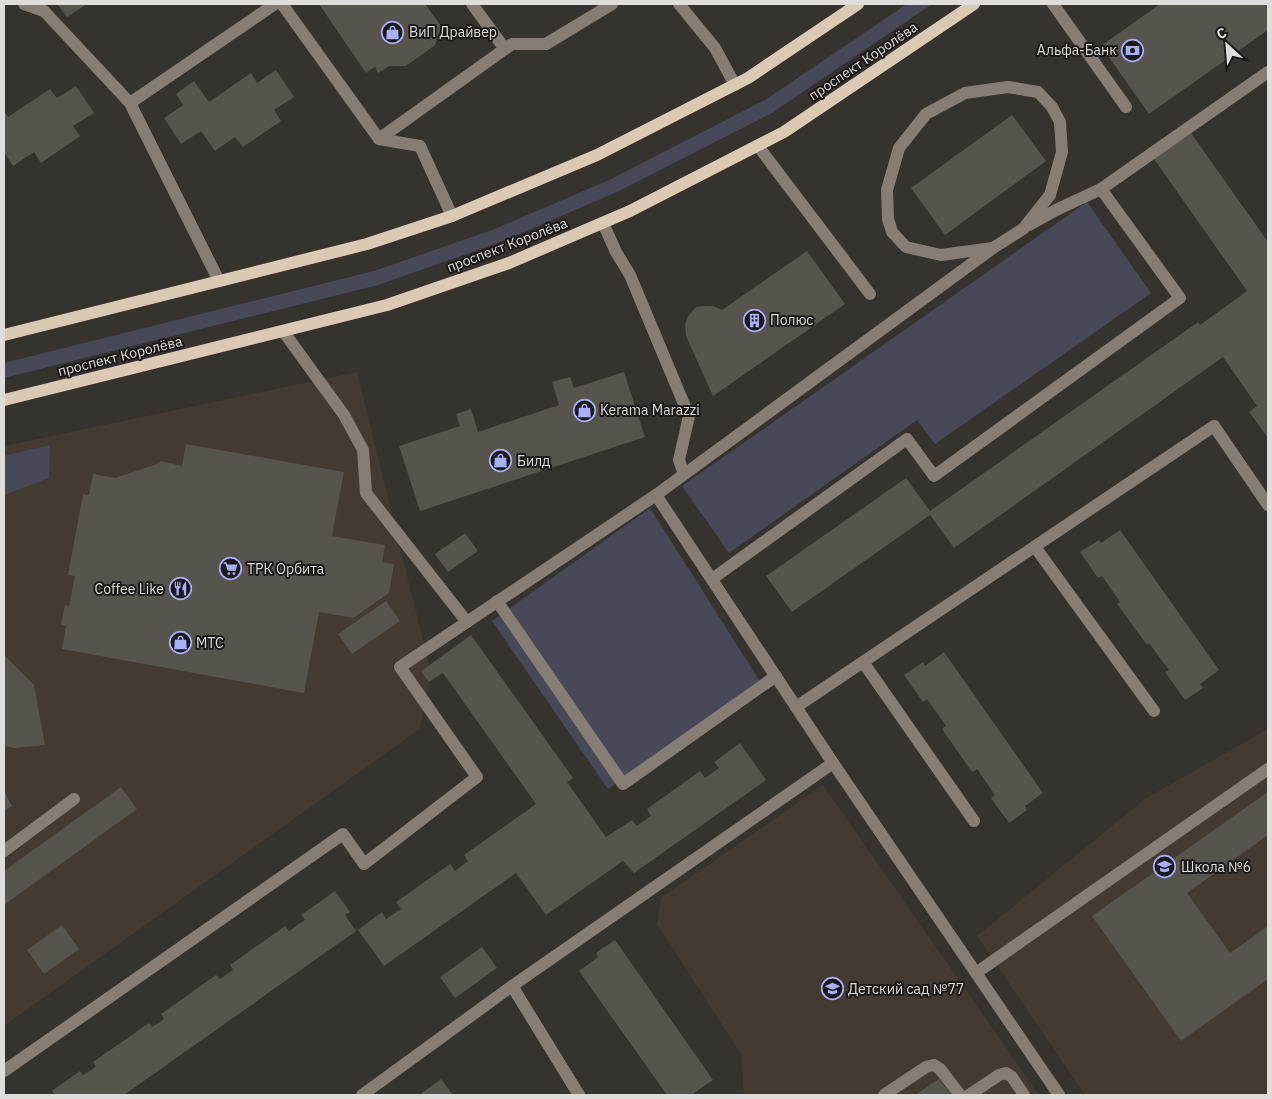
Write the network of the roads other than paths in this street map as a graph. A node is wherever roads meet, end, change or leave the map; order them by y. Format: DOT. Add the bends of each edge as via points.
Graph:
graph roads {
  1 [pos="24,4"];
  2 [pos="275,4"];
  3 [pos="282,4"];
  4 [pos="472,4"];
  5 [pos="612,4"];
  6 [pos="679,4"];
  7 [pos="858,4"];
  8 [pos="974,4"];
  9 [pos="1053,4"];
  10 [pos="505,49"];
  11 [pos="1268,72"];
  12 [pos="735,85"];
  13 [pos="130,103"];
  14 [pos="1126,107"];
  15 [pos="379,139"];
  16 [pos="758,146"];
  17 [pos="1101,189"];
  18 [pos="452,216"];
  19 [pos="603,222"];
  20 [pos="1023,229"];
  21 [pos="993,248"];
  22 [pos="219,281"];
  23 [pos="870,294"];
  24 [pos="283,331"];
  25 [pos="4,335"];
  26 [pos="4,400"];
  27 [pos="684,474"];
  28 [pos="656,495"];
  29 [pos="1268,505"];
  30 [pos="1035,547"];
  31 [pos="712,579"];
  32 [pos="497,602"];
  33 [pos="467,622"];
  34 [pos="863,662"];
  35 [pos="776,676"];
  36 [pos="796,707"];
  37 [pos="1154,711"];
  38 [pos="833,763"];
  39 [pos="1268,770"];
  40 [pos="74,799"];
  41 [pos="974,821"];
  42 [pos="4,851"];
  43 [pos="976,973"];
  44 [pos="512,986"];
  45 [pos="4,1071"];
  46 [pos="362,1095"];
  47 [pos="579,1095"];
  48 [pos="884,1095"];
  49 [pos="960,1095"];
  50 [pos="969,1095"];
  51 [pos="1024,1095"];
  52 [pos="1059,1095"];
  1 -- 13 [label="lane" via="44,11"];
  2 -- 13 [label="lane"];
  3 -- 15 [label="lane"];
  4 -- 10 [label="lane"];
  5 -- 10 [label="lane" via="546,44 512,44"];
  6 -- 12 [label="lane" via="715,48"];
  7 -- 12 [label="main road"];
  8 -- 16 [label="main road, проспект Королёва" via="784,132"];
  9 -- 14 [label="lane"];
  10 -- 15 [label="lane"];
  11 -- 17 [label="lane"];
  12 -- 18 [label="main road" via="597,155"];
  13 -- 22 [label="lane"];
  15 -- 18 [label="lane" via="420,146"];
  16 -- 19 [label="main road, проспект Королёва"];
  16 -- 23 [label="lane"];
  17 -- 20 [label="lane"];
  17 -- 31 [label="lane" via="1180,298 934,476 907,439"];
  18 -- 22 [label="main road" via="367,244"];
  19 -- 24 [label="main road, проспект Королёва" via="509,263 387,305"];
  19 -- 27 [label="lane" via="630,275 689,416 679,460"];
  20 -- 21 [label="lane"];
  20 -- 21 [label="lane" via="1050,195 1062,152 1060,122 1052,107 1038,92 1008,87 965,92 926,114 899,148 887,190 892,232 906,247 941,255"];
  21 -- 27 [label="lane"];
  22 -- 25 [label="main road"];
  24 -- 26 [label="main road, проспект Королёва"];
  24 -- 33 [label="lane" via="344,415 363,450 366,493"];
  27 -- 28 [label="lane"];
  28 -- 31 [label="lane"];
  28 -- 32 [label="lane"];
  29 -- 30 [label="lane" via="1214,426"];
  30 -- 34 [label="lane"];
  30 -- 37 [label="lane"];
  31 -- 35 [label="lane"];
  32 -- 33 [label="lane"];
  32 -- 35 [label="lane" via="623,784"];
  33 -- 45 [label="lane" via="400,667 477,777 364,864 343,834"];
  34 -- 36 [label="lane"];
  34 -- 41 [label="lane"];
  35 -- 36 [label="lane"];
  36 -- 38 [label="lane"];
  38 -- 43 [label="lane"];
  38 -- 44 [label="lane"];
  39 -- 43 [label="lane"];
  40 -- 42 [label="lane"];
  43 -- 52 [label="lane"];
  44 -- 46 [label="lane"];
  44 -- 47 [label="lane"];
  48 -- 49 [label="lane" via="934,1065"];
  50 -- 51 [label="lane" via="1006,1073"];
}
